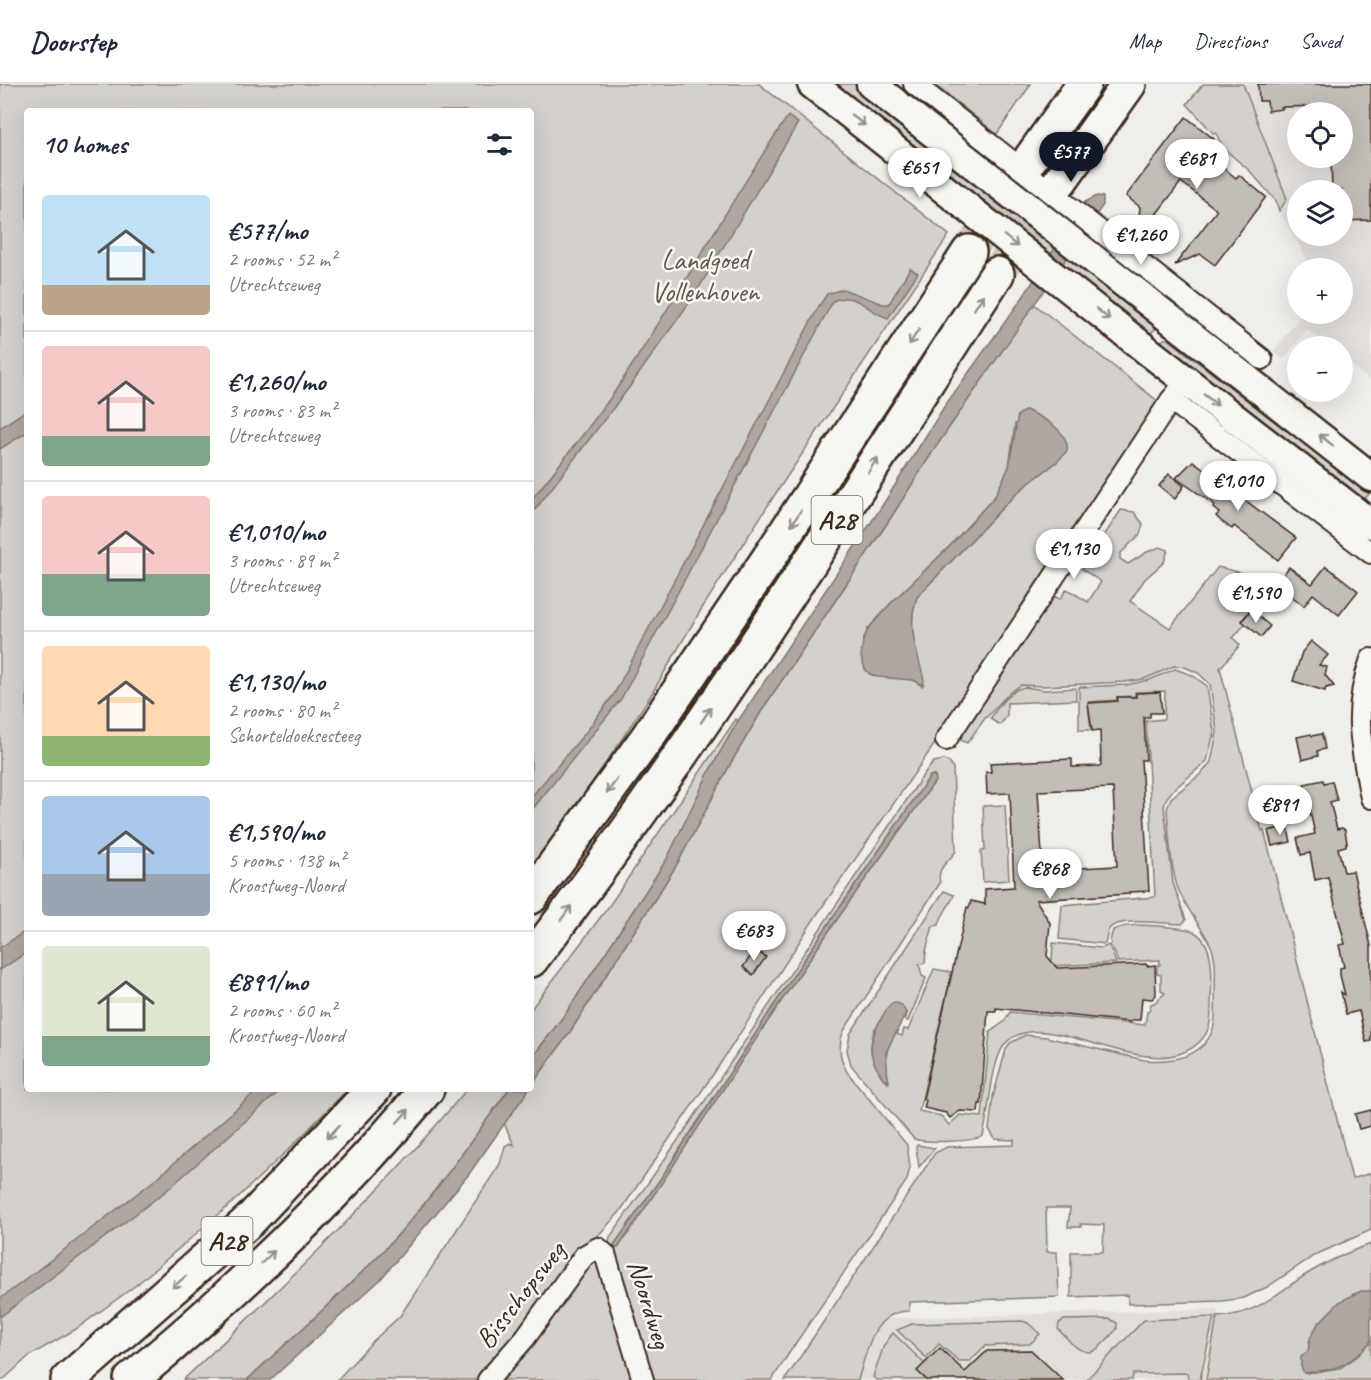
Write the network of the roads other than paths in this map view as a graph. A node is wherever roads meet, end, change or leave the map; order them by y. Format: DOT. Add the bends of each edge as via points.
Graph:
graph roads {
  1 [pos="812,84"];
  2 [pos="871,84"];
  3 [pos="914,84"];
  4 [pos="1084,84"];
  5 [pos="1130,84"];
  6 [pos="1031,158"];
  7 [pos="1060,181"];
  8 [pos="969,252"];
  9 [pos="997,274"];
  10 [pos="1176,322"];
  11 [pos="1148,351"];
  12 [pos="1262,359"];
  13 [pos="1179,390"];
  14 [pos="1371,477"];
  15 [pos="1371,524"];
  16 [pos="1371,553"];
  17 [pos="1371,659"];
  18 [pos="946,740"];
  19 [pos="1371,798"];
  20 [pos="534,893"];
  21 [pos="534,956"];
  22 [pos="371,1092"];
  23 [pos="424,1092"];
  24 [pos="598,1248"];
  25 [pos="68,1380"];
  26 [pos="131,1380"];
  27 [pos="488,1380"];
  28 [pos="643,1380"];
  1 -- 11 [label="main road, one-way"];
  2 -- 10 [label="main road"];
  3 -- 12 [label="street"];
  4 -- 6 [label="highway"];
  5 -- 7 [label="highway"];
  8 -- 20 [label="highway, A28, one-way" via="767,562"];
  21 -- 9 [label="highway, A28, one-way" via="687,744"];
  10 -- 11 [label="main road" via="1159,333"];
  14 -- 10 [label="main road, one-way"];
  11 -- 13 [label="main road"];
  13 -- 15 [label="main road, one-way"];
  13 -- 16 [label="street"];
  13 -- 18 [label="street"];
  17 -- 19 [label="street" via="1360,703 1359,734"];
  22 -- 25 [label="highway, A28, one-way" via="249,1221"];
  26 -- 23 [label="highway, A28, one-way" via="279,1247"];
  24 -- 27 [label="street, Bisschopsweg" via="584,1256 525,1338"];
  24 -- 28 [label="street, Noordweg" via="605,1254"];
}
